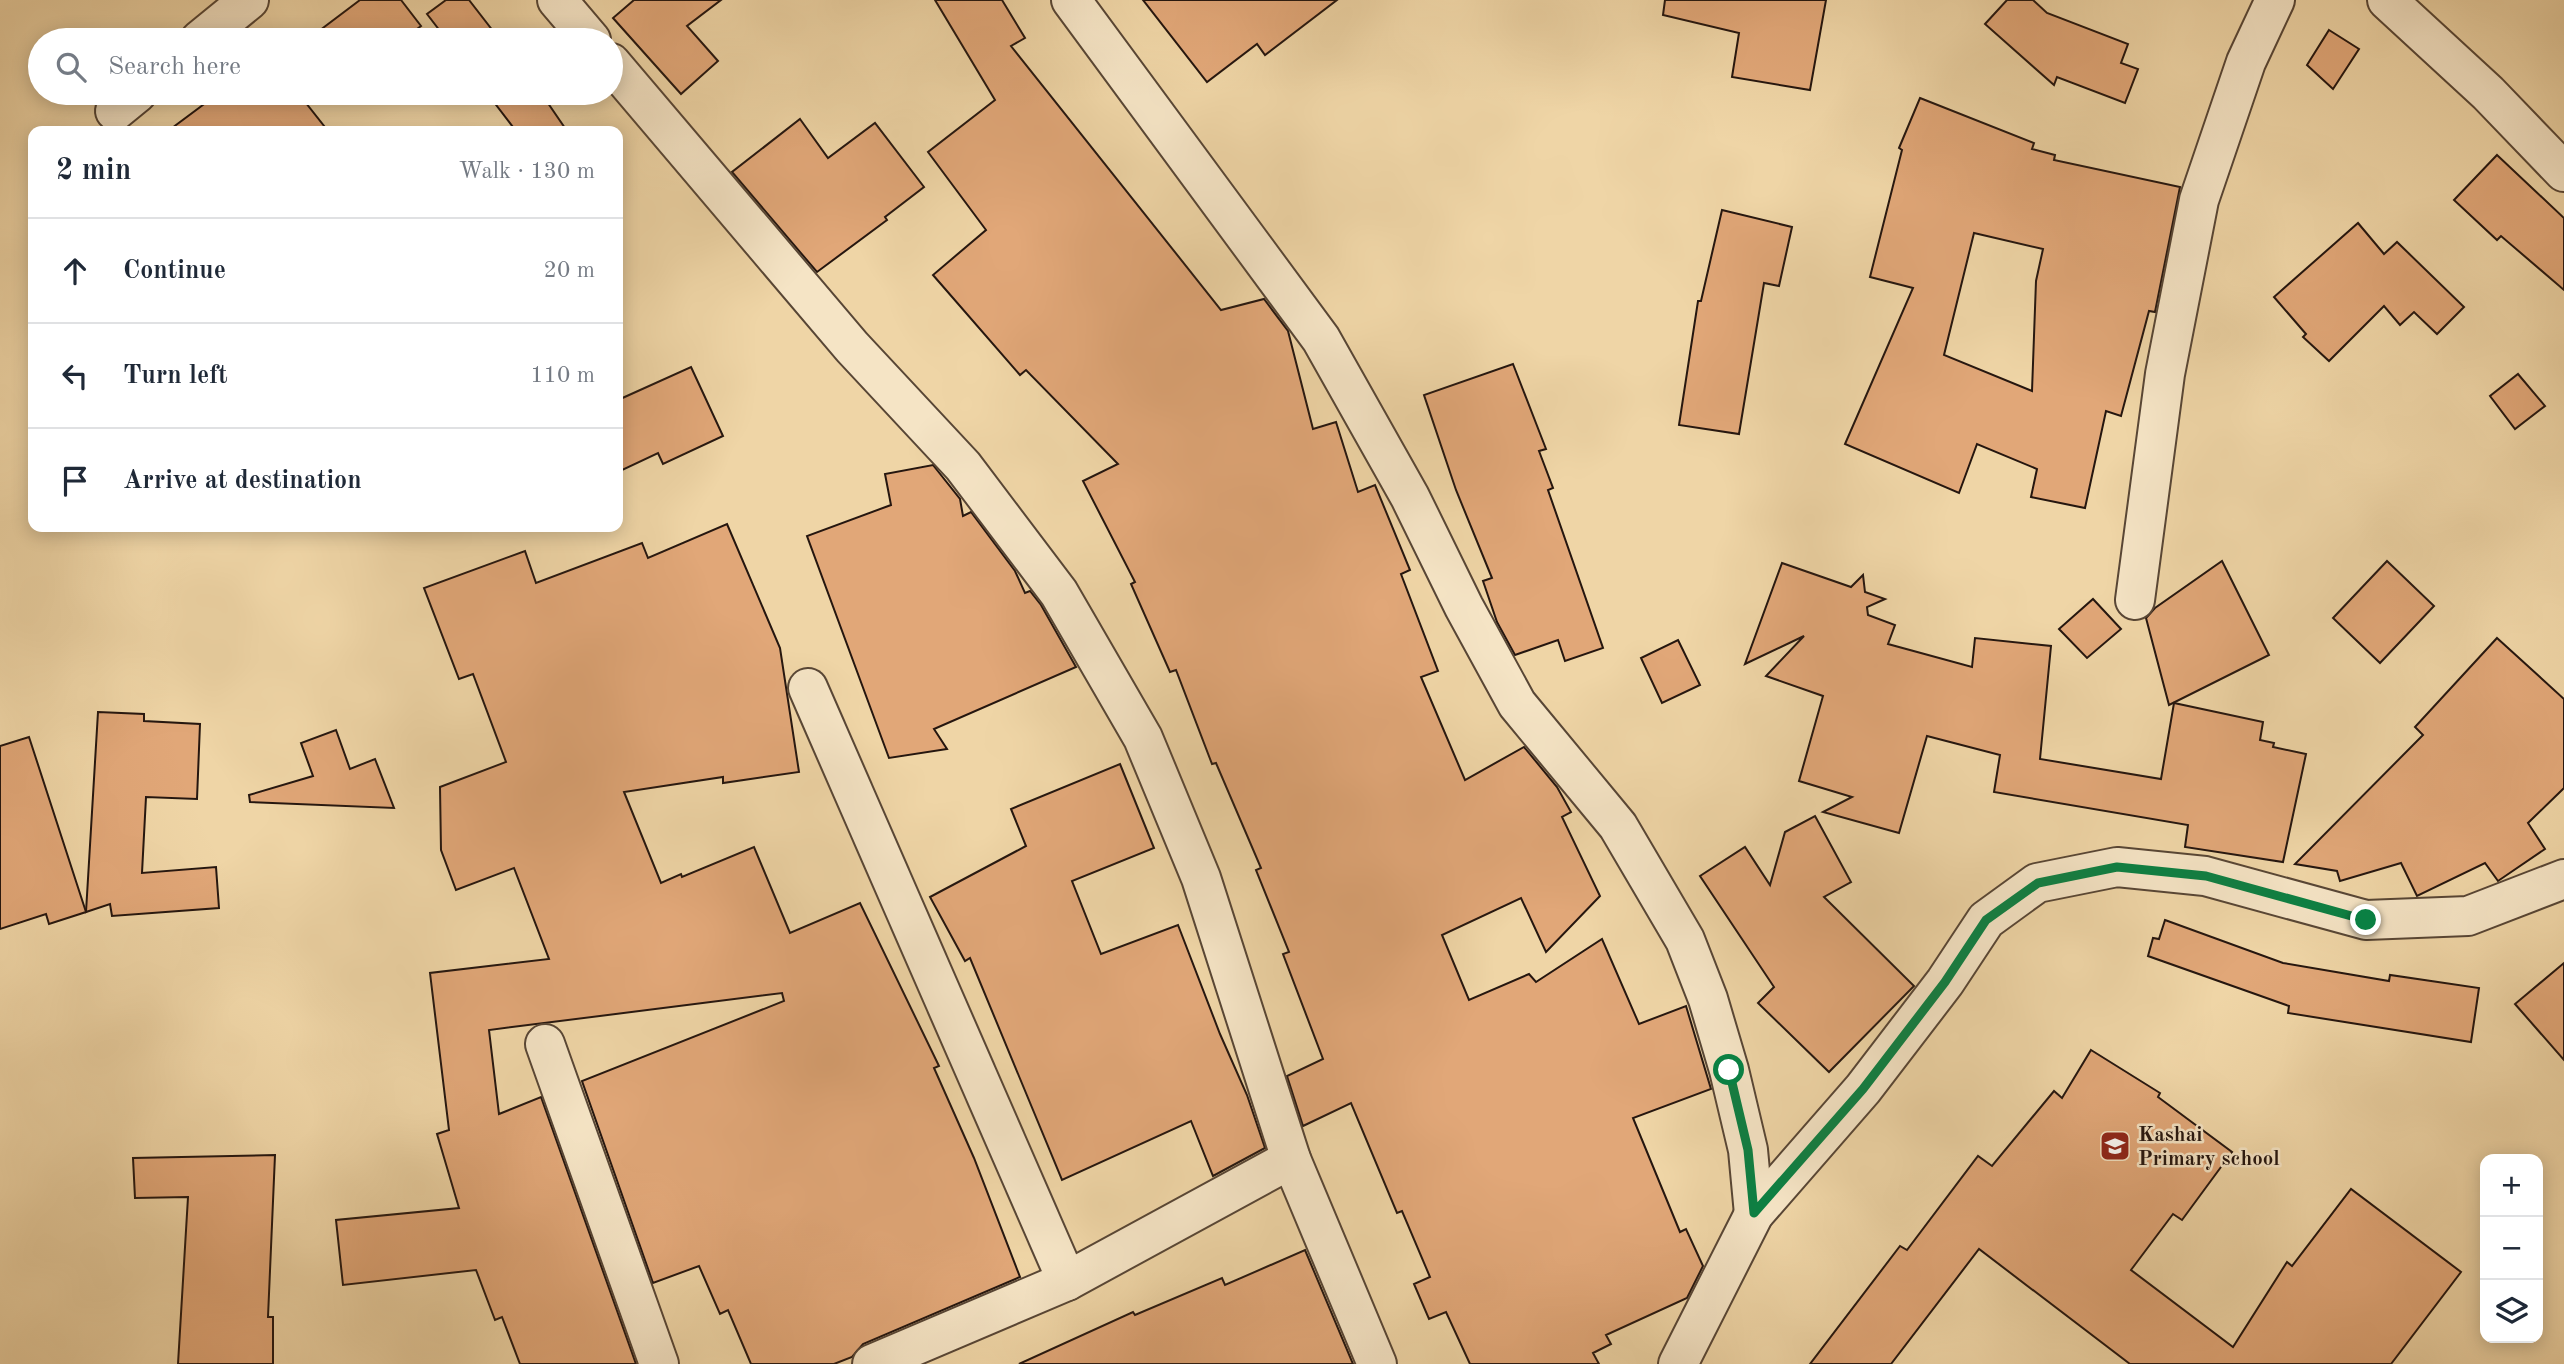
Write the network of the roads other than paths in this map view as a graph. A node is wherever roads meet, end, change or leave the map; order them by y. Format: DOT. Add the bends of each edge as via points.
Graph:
graph roads {
  1 [pos="248,0"];
  2 [pos="557,0"];
  3 [pos="1071,0"];
  4 [pos="2275,0"];
  5 [pos="2387,0"];
  6 [pos="214,28"];
  7 [pos="582,28"];
  8 [pos="623,77"];
  9 [pos="2564,172"];
  10 [pos="2135,600"];
  11 [pos="808,688"];
  12 [pos="2564,879"];
  13 [pos="545,1044"];
  14 [pos="1292,1159"];
  15 [pos="1754,1213"];
  16 [pos="1067,1281"];
  17 [pos="659,1364"];
  18 [pos="872,1364"];
  19 [pos="1377,1364"];
  20 [pos="1678,1364"];
  1 -- 6 [label="street"];
  2 -- 7 [label="street"];
  3 -- 15 [label="street" via="1321,339 1410,497 1517,704 1618,826 1685,940 1729,1070 1748,1150"];
  4 -- 10 [label="street" via="2246,62 2199,201 2165,374"];
  5 -- 9 [label="street" via="2488,93"];
  8 -- 14 [label="street" via="852,348 963,466 1059,593 1143,738 1201,878"];
  11 -- 16 [label="street"];
  12 -- 15 [label="street" via="2468,916 2366,920 2206,876 2117,867 2038,883 1986,920 1863,1089"];
  13 -- 17 [label="street"];
  14 -- 16 [label="street"];
  14 -- 19 [label="street"];
  15 -- 20 [label="street"];
  16 -- 18 [label="street"];
}
